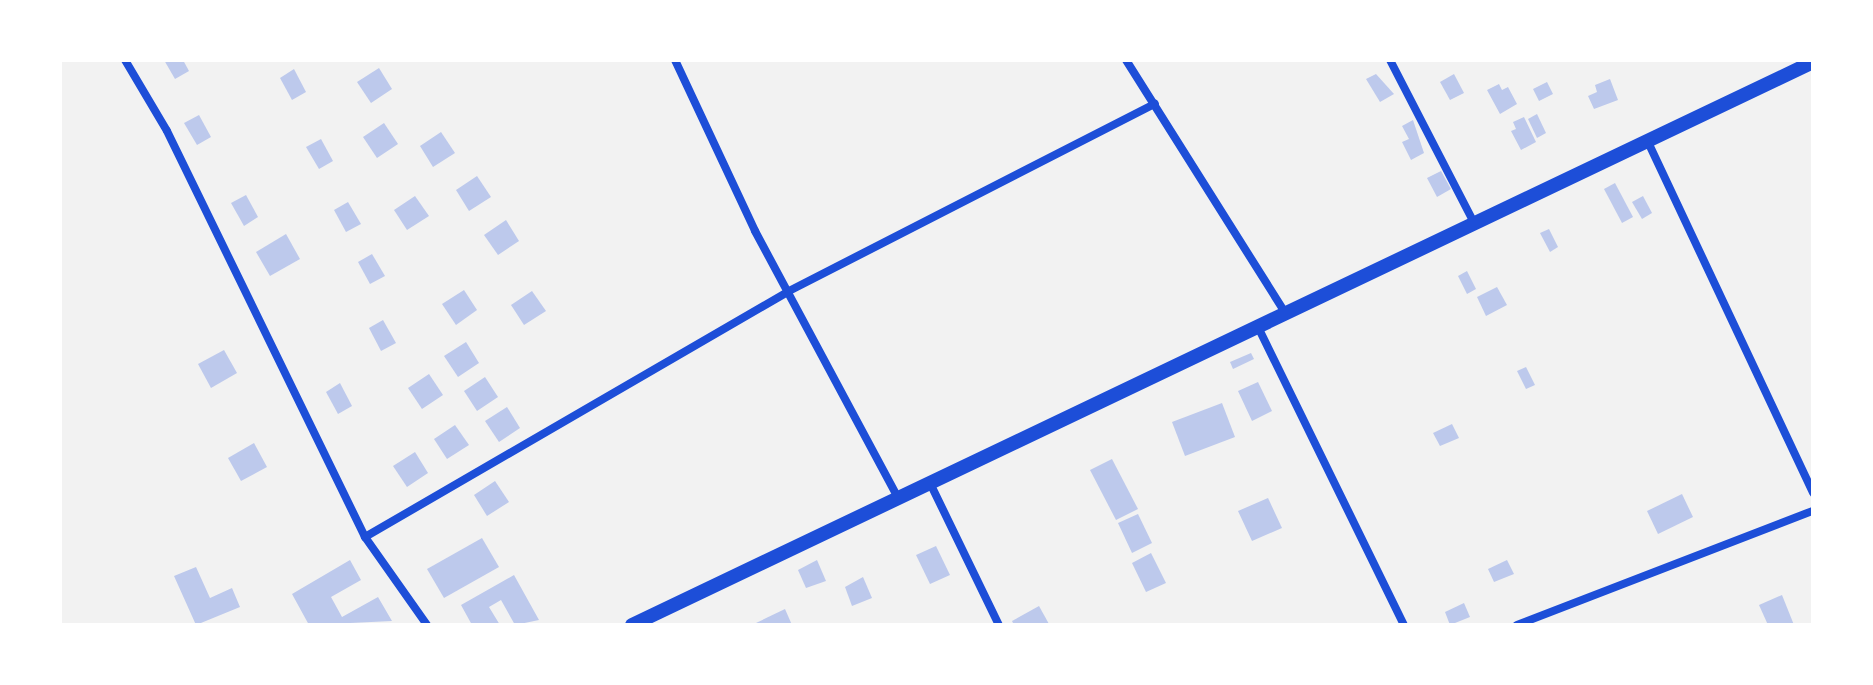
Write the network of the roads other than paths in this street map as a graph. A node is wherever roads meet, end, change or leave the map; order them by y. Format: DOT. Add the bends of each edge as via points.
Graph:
graph roads {
  1 [pos="125,60"];
  2 [pos="675,60"];
  3 [pos="1126,60"];
  4 [pos="1390,60"];
  5 [pos="1813,62"];
  6 [pos="1155,104"];
  7 [pos="1648,142"];
  8 [pos="1475,225"];
  9 [pos="789,291"];
  10 [pos="1286,314"];
  11 [pos="1258,327"];
  12 [pos="930,483"];
  13 [pos="1813,493"];
  14 [pos="898,498"];
  15 [pos="1813,511"];
  16 [pos="365,537"];
  17 [pos="648,621"];
  18 [pos="427,625"];
  19 [pos="632,625"];
  20 [pos="999,625"];
  21 [pos="1404,625"];
  22 [pos="1517,625"];
  1 -- 16 [label="street" via="167,131"];
  2 -- 9 [label="street"];
  3 -- 6 [label="street"];
  4 -- 8 [label="street"];
  5 -- 7 [label="highway"];
  6 -- 9 [label="street"];
  6 -- 10 [label="street"];
  7 -- 8 [label="highway"];
  7 -- 13 [label="street"];
  8 -- 10 [label="highway"];
  9 -- 14 [label="street"];
  9 -- 16 [label="street"];
  10 -- 11 [label="highway"];
  11 -- 12 [label="highway"];
  11 -- 21 [label="street"];
  12 -- 14 [label="highway"];
  12 -- 20 [label="street"];
  14 -- 17 [label="highway"];
  15 -- 22 [label="street"];
  16 -- 18 [label="street"];
  17 -- 19 [label="highway"];
}
